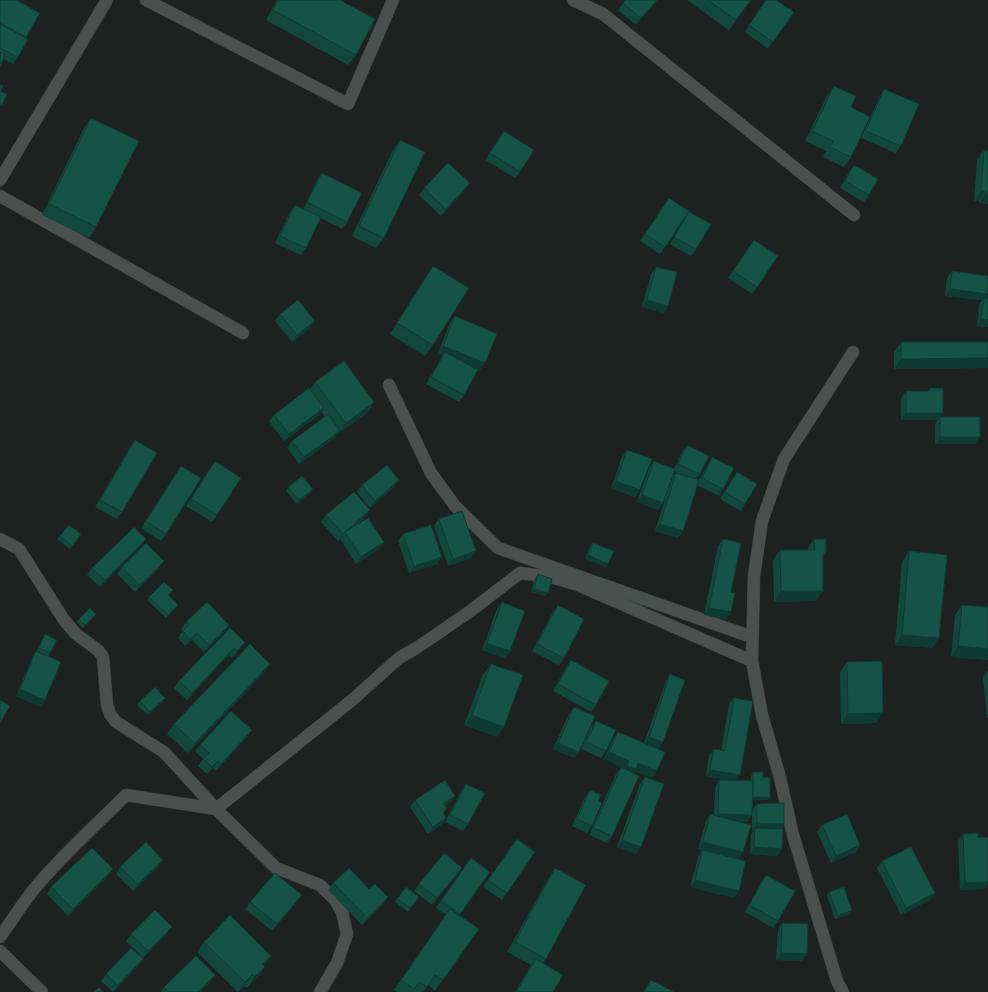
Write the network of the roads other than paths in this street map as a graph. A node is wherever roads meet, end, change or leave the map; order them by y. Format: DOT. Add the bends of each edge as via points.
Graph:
graph roads {
  1 [pos="107,0"];
  2 [pos="146,0"];
  3 [pos="393,0"];
  4 [pos="573,0"];
  5 [pos="0,180"];
  6 [pos="0,196"];
  7 [pos="854,215"];
  8 [pos="243,333"];
  9 [pos="853,352"];
  10 [pos="389,385"];
  11 [pos="0,539"];
  12 [pos="752,637"];
  13 [pos="752,661"];
  14 [pos="216,809"];
  15 [pos="0,937"];
  16 [pos="0,952"];
  17 [pos="322,991"];
  18 [pos="42,992"];
  19 [pos="843,992"];
  1 -- 5 [label="street"];
  2 -- 3 [label="street" via="348,104"];
  4 -- 7 [label="street" via="604,14"];
  6 -- 8 [label="street"];
  9 -- 12 [label="street" via="784,459 762,521 754,576"];
  10 -- 12 [label="street" via="431,473 455,506 498,548"];
  11 -- 14 [label="street" via="19,549 64,620 103,657 107,705 116,722 164,752"];
  12 -- 13 [label="street"];
  13 -- 14 [label="street" via="578,585 552,577 520,573 469,612 399,658 351,701"];
  13 -- 19 [label="street" via="762,715 793,835 837,981"];
  14 -- 15 [label="street" via="126,795 69,849 38,884"];
  14 -- 17 [label="street" via="276,868 320,885 335,900 342,912 347,934 337,963"];
  16 -- 18 [label="street"];
}
